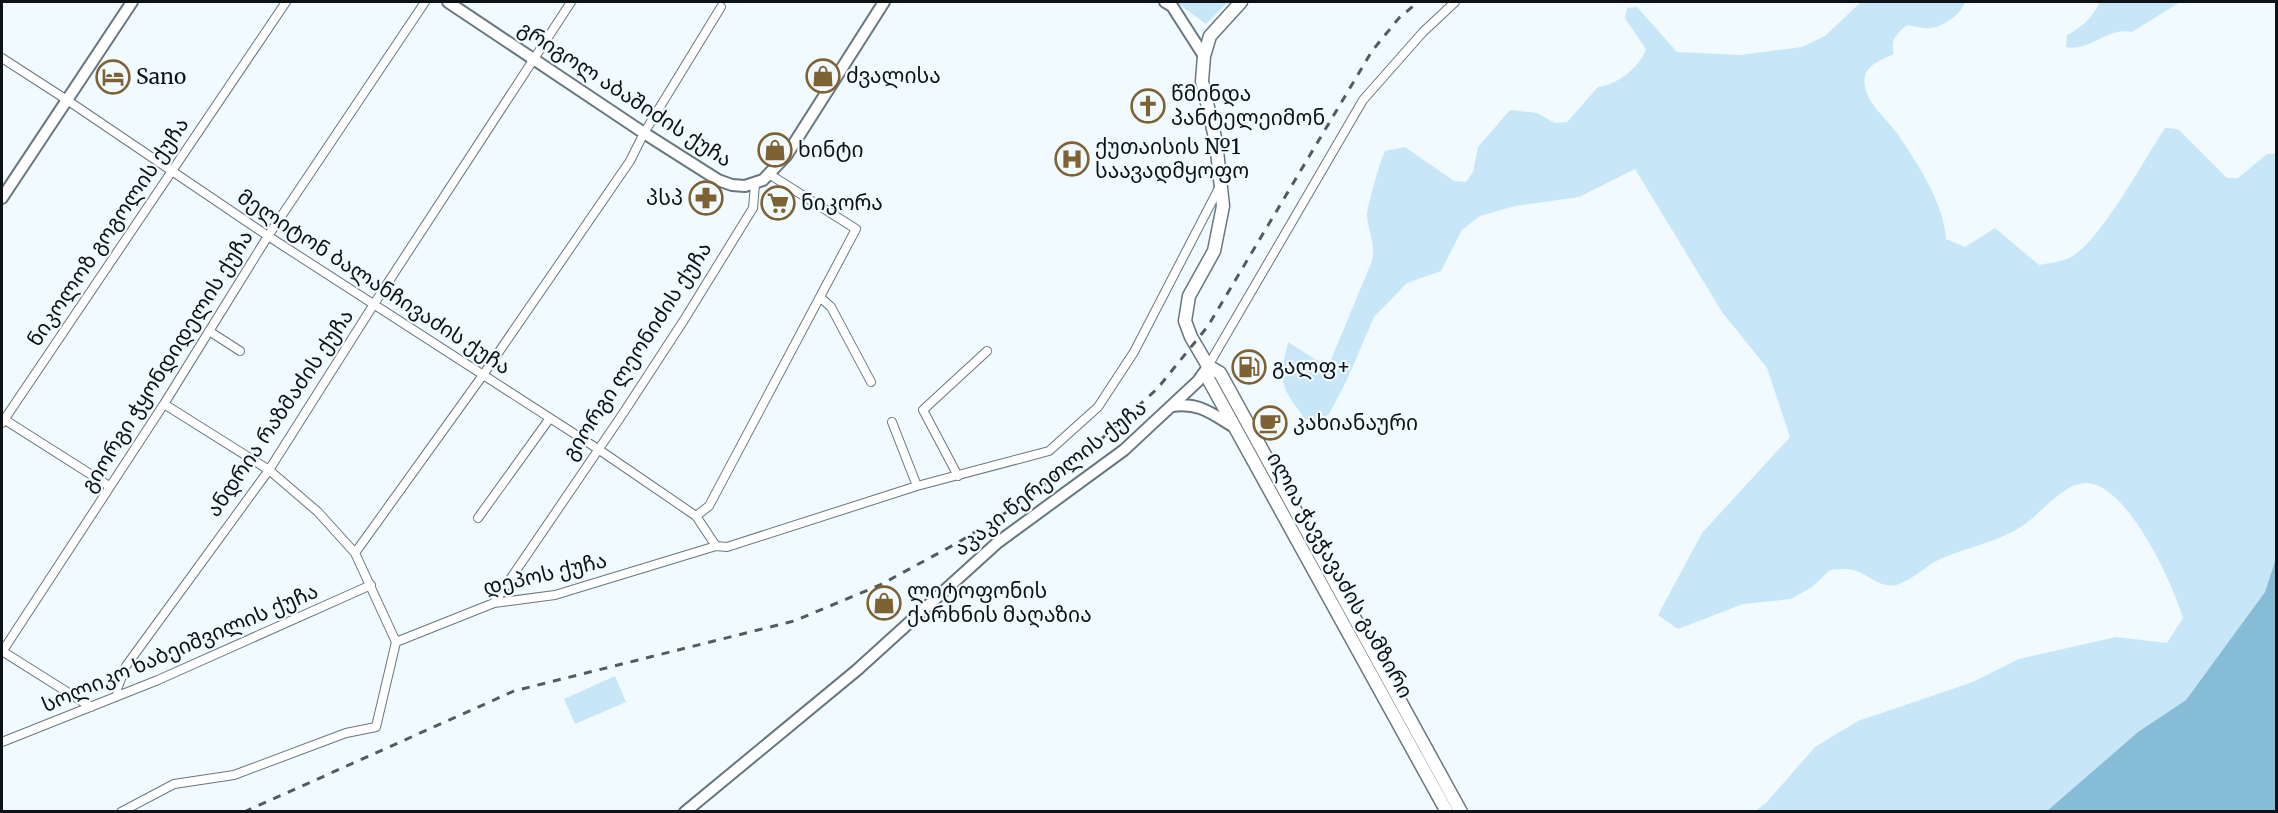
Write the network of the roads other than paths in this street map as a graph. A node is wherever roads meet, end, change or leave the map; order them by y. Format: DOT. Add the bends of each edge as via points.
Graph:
graph roads {
  1 [pos="132,2"];
  2 [pos="286,2"];
  3 [pos="425,2"];
  4 [pos="448,2"];
  5 [pos="571,2"];
  6 [pos="884,2"];
  7 [pos="1165,2"];
  8 [pos="1241,2"];
  9 [pos="1455,2"];
  10 [pos="721,7"];
  11 [pos="1204,56"];
  12 [pos="2,58"];
  13 [pos="534,59"];
  14 [pos="67,100"];
  15 [pos="644,133"];
  16 [pos="171,170"];
  17 [pos="769,174"];
  18 [pos="755,184"];
  19 [pos="1221,185"];
  20 [pos="2,198"];
  21 [pos="268,236"];
  22 [pos="820,297"];
  23 [pos="374,304"];
  24 [pos="209,331"];
  25 [pos="240,351"];
  26 [pos="987,351"];
  27 [pos="1208,366"];
  28 [pos="483,375"];
  29 [pos="871,382"];
  30 [pos="164,404"];
  31 [pos="1172,406"];
  32 [pos="550,418"];
  33 [pos="2,420"];
  34 [pos="892,422"];
  35 [pos="1236,428"];
  36 [pos="598,449"];
  37 [pos="269,470"];
  38 [pos="958,476"];
  39 [pos="109,486"];
  40 [pos="917,486"];
  41 [pos="1287,505"];
  42 [pos="696,516"];
  43 [pos="477,518"];
  44 [pos="716,546"];
  45 [pos="355,553"];
  46 [pos="371,585"];
  47 [pos="494,603"];
  48 [pos="396,642"];
  49 [pos="2,652"];
  50 [pos="118,696"];
  51 [pos="91,708"];
  52 [pos="2,742"];
  53 [pos="121,812"];
  54 [pos="685,812"];
  55 [pos="1447,812"];
  56 [pos="1461,812"];
  1 -- 14 [label="street"];
  2 -- 16 [label="street, ნიკოლოზ გოგოლის ქუჩა"];
  3 -- 21 [label="street, გიორგი ჭყონდიდელის ქუჩა"];
  4 -- 13 [label="street, გრიგოლ აბაშიძის ქუჩა"];
  5 -- 13 [label="street, ანდრია რაზმაძის ქუჩა"];
  6 -- 17 [label="street" via="797,141"];
  7 -- 11 [label="street" via="1172,6"];
  8 -- 11 [label="main road" via="1210,36"];
  9 -- 27 [label="street, აკაკი წერეთლის ქუჩა" via="1363,100"];
  10 -- 15 [label="street"];
  11 -- 19 [label="main road" via="1202,81"];
  12 -- 14 [label="street, მელიტონ ბალანჩივაძის ქუჩა"];
  13 -- 15 [label="street, გრიგოლ აბაშიძის ქუჩა"];
  13 -- 23 [label="street, ანდრია რაზმაძის ქუჩა"];
  14 -- 16 [label="street, მელიტონ ბალანჩივაძის ქუჩა"];
  14 -- 20 [label="street"];
  15 -- 18 [label="street, გრიგოლ აბაშიძის ქუჩა" via="718,180 732,185"];
  15 -- 28 [label="street" via="630,161"];
  16 -- 21 [label="street, მელიტონ ბალანჩივაძის ქუჩა"];
  16 -- 33 [label="street, ნიკოლოზ გოგოლის ქუჩა"];
  17 -- 18 [label="street"];
  17 -- 22 [label="street" via="856,229"];
  18 -- 36 [label="street, გიორგი ლეონიძის ქუჩა" via="753,208"];
  19 -- 27 [label="main road" via="1223,206 1214,251 1189,296 1185,314 1187,329"];
  19 -- 38 [label="street, დეპოს ქუჩა" via="1134,352 1098,407 1049,451"];
  21 -- 23 [label="street, მელიტონ ბალანჩივაძის ქუჩა"];
  21 -- 24 [label="street, გიორგი ჭყონდიდელის ქუჩა"];
  22 -- 29 [label="street" via="842,325"];
  22 -- 42 [label="street" via="709,506"];
  23 -- 28 [label="street, მელიტონ ბალანჩივაძის ქუჩა"];
  23 -- 37 [label="street, ანდრია რაზმაძის ქუჩა"];
  24 -- 25 [label="street"];
  24 -- 30 [label="street, გიორგი ჭყონდიდელის ქუჩა"];
  26 -- 38 [label="street" via="922,410"];
  27 -- 31 [label="street, აკაკი წერეთლის ქუჩა"];
  27 -- 35 [label="main road, ილია ჭავჭავაძის გამზირი" via="1206,375"];
  27 -- 41 [label="main road, ილია ჭავჭავაძის გამზირი" via="1220,373"];
  28 -- 32 [label="street, მელიტონ ბალანჩივაძის ქუჩა"];
  28 -- 45 [label="street"];
  30 -- 37 [label="street"];
  30 -- 39 [label="street, გიორგი ჭყონდიდელის ქუჩა"];
  31 -- 35 [label="street" via="1199,407"];
  31 -- 54 [label="street, აკაკი წერეთლის ქუჩა" via="1124,450 997,543 857,670"];
  32 -- 36 [label="street, მელიტონ ბალანჩივაძის ქუჩა"];
  32 -- 43 [label="street"];
  33 -- 39 [label="street"];
  34 -- 40 [label="street"];
  35 -- 41 [label="main road, ილია ჭავჭავაძის გამზირი"];
  36 -- 42 [label="street, მელიტონ ბალანჩივაძის ქუჩა"];
  36 -- 47 [label="street, გიორგი ლეონიძის ქუჩა"];
  37 -- 45 [label="street" via="318,512"];
  37 -- 50 [label="street, ანდრია რაზმაძის ქუჩა" via="126,666"];
  38 -- 40 [label="street, დეპოს ქუჩა"];
  39 -- 49 [label="street, გიორგი ჭყონდიდელის ქუჩა"];
  40 -- 44 [label="street, დეპოს ქუჩა" via="727,546"];
  41 -- 55 [label="main road, ილია ჭავჭავაძის გამზირი"];
  41 -- 56 [label="main road, ილია ჭავჭავაძის გამზირი"];
  42 -- 44 [label="street, მელიტონ ბალანჩივაძის ქუჩა"];
  44 -- 47 [label="street, დეპოს ქუჩა" via="555,595"];
  45 -- 46 [label="street"];
  46 -- 48 [label="street"];
  46 -- 50 [label="street, სოლიკო ხაბეიშვილის ქუჩა"];
  47 -- 48 [label="street, დეპოს ქუჩა"];
  48 -- 53 [label="street" via="376,727 346,733 234,775 174,784"];
  49 -- 51 [label="street"];
  50 -- 51 [label="street, სოლიკო ხაბეიშვილის ქუჩა"];
  51 -- 52 [label="street, სოლიკო ხაბეიშვილის ქუჩა"];
}
